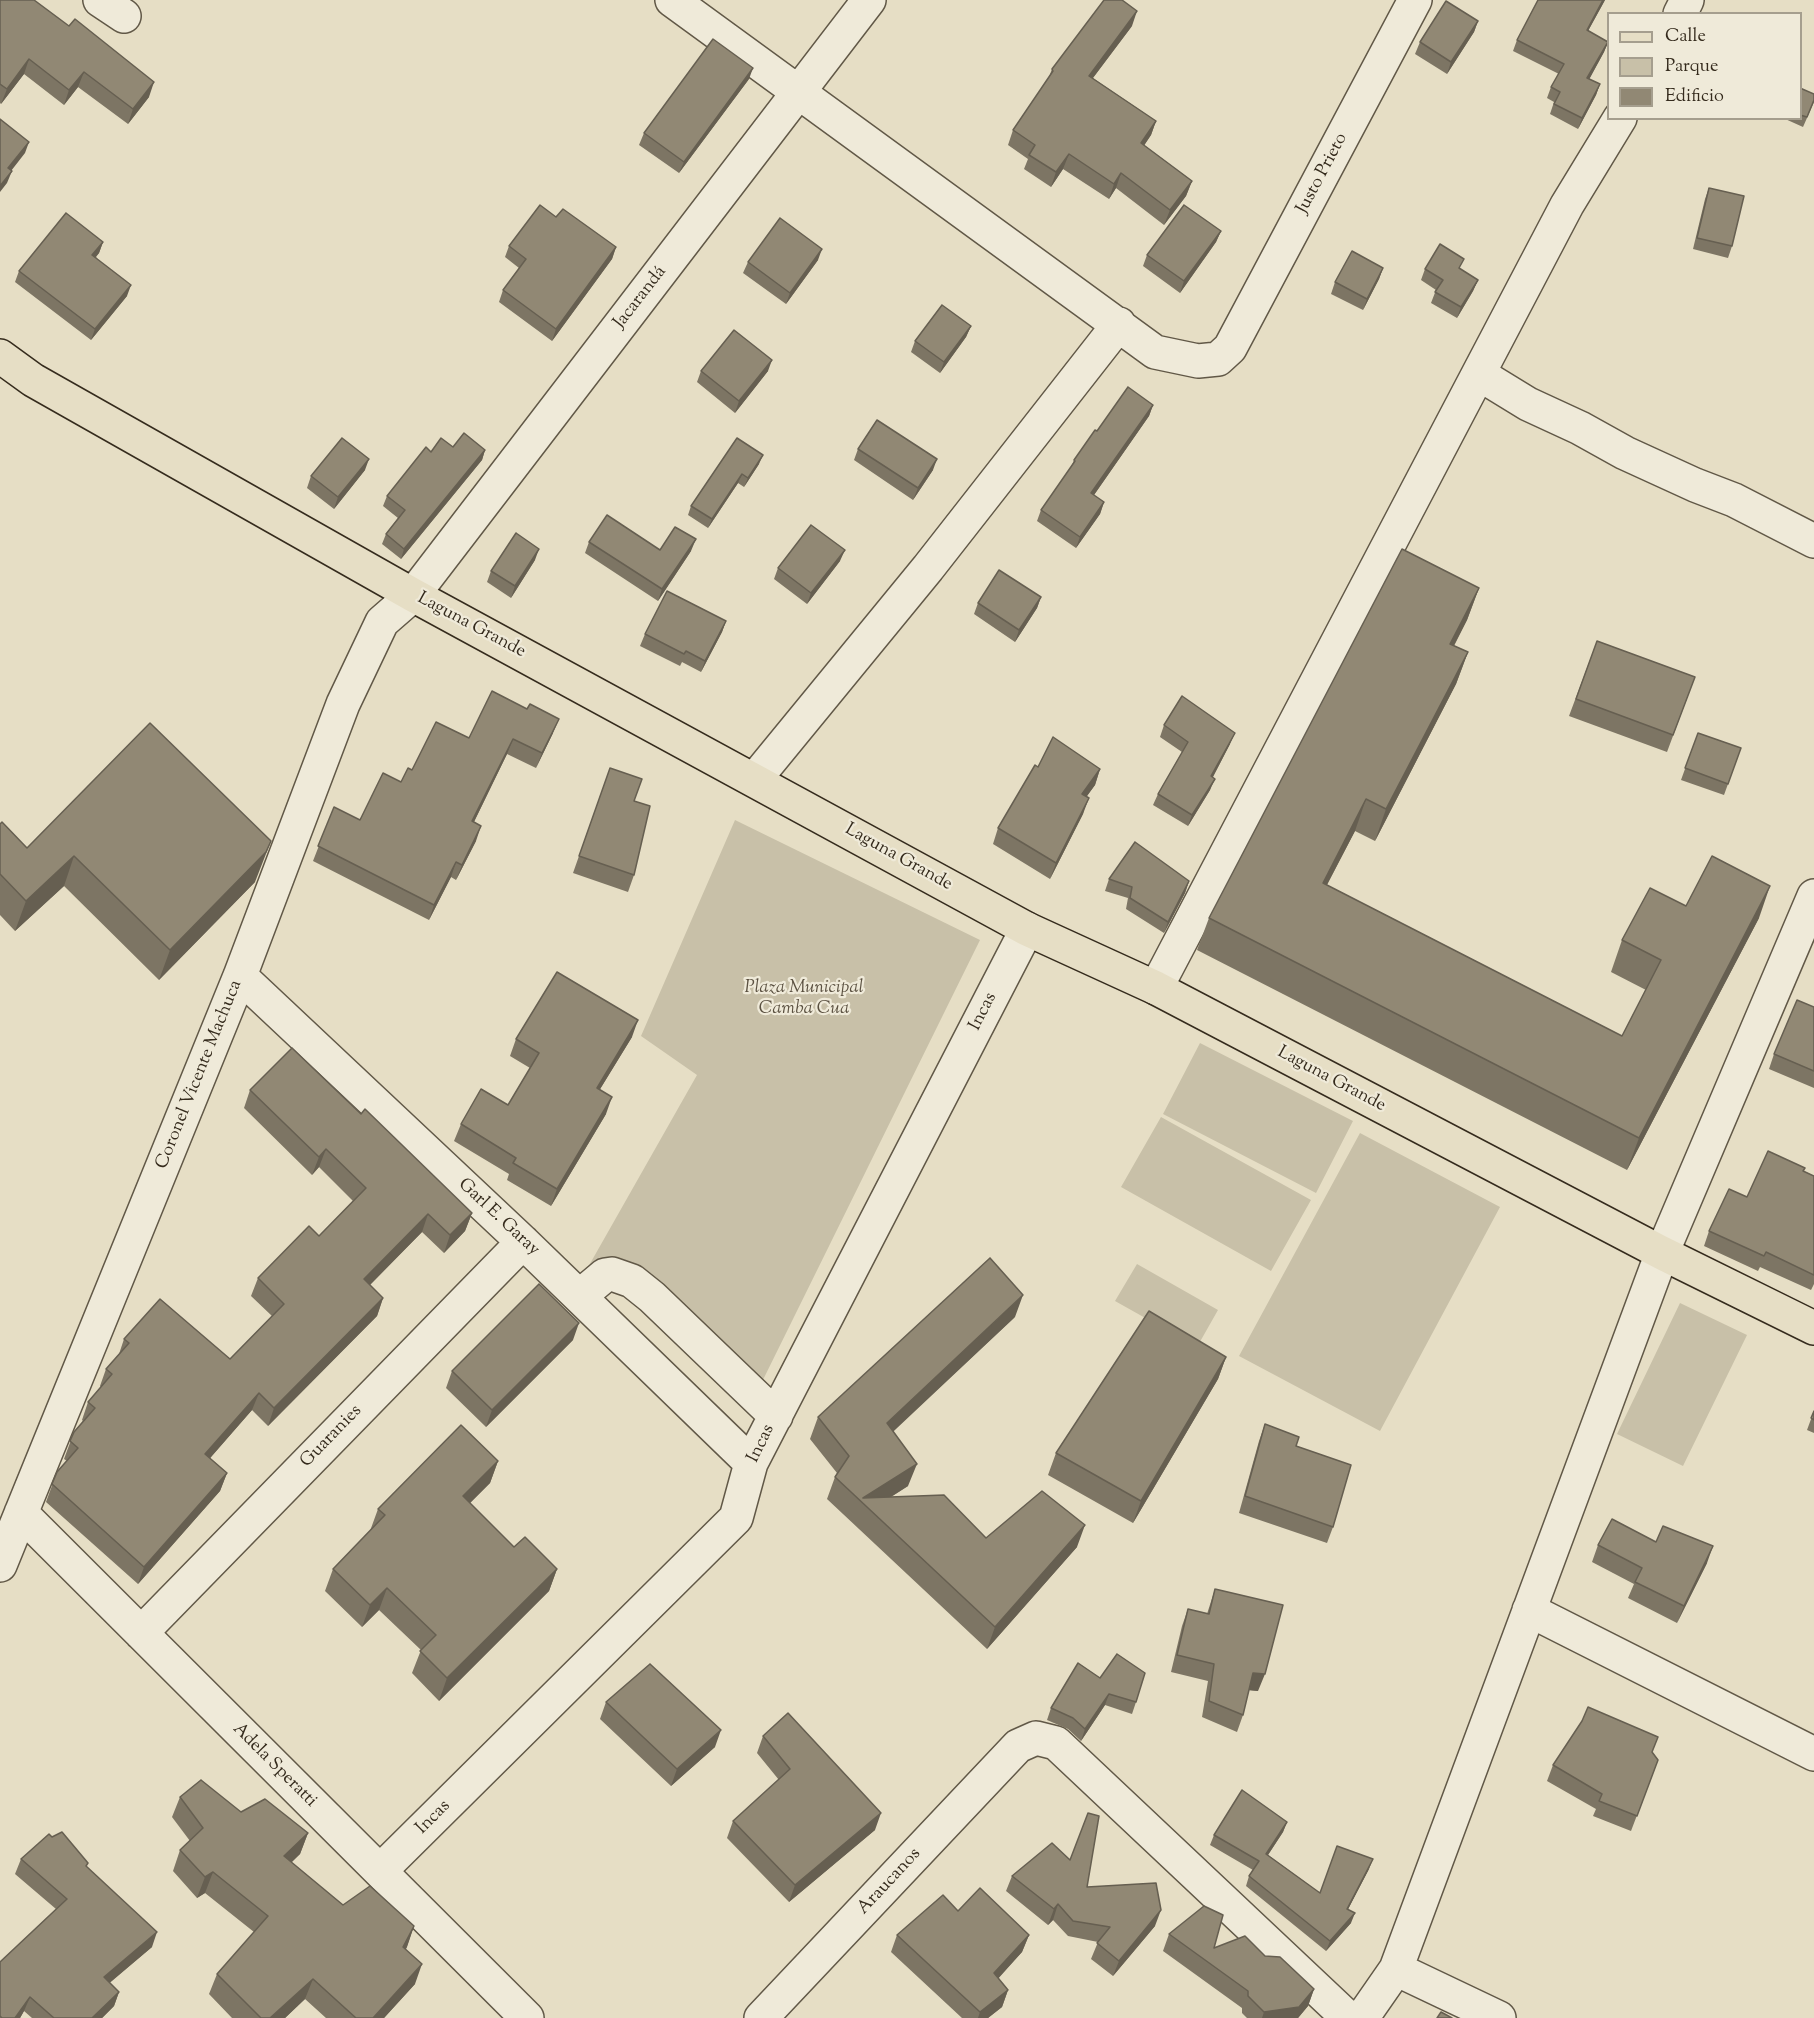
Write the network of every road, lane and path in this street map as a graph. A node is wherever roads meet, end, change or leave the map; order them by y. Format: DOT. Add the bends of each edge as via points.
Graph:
graph roads {
  1 [pos="672,0"];
  2 [pos="869,0"];
  3 [pos="1415,0"];
  4 [pos="799,92"];
  5 [pos="1619,120"];
  6 [pos="1119,324"];
  7 [pos="0,356"];
  8 [pos="1479,374"];
  9 [pos="1814,541"];
  10 [pos="413,595"];
  11 [pos="754,779"];
  12 [pos="1814,896"];
  13 [pos="1027,929"];
  14 [pos="1806,934"];
  15 [pos="240,976"];
  16 [pos="1156,988"];
  17 [pos="523,1242"];
  18 [pos="1662,1253"];
  19 [pos="580,1296"];
  20 [pos="1814,1328"];
  21 [pos="776,1416"];
  22 [pos="751,1463"];
  23 [pos="21,1514"];
  24 [pos="0,1565"];
  25 [pos="1529,1610"];
  26 [pos="141,1633"];
  27 [pos="1814,1754"];
  28 [pos="380,1871"];
  29 [pos="1396,1969"];
  30 [pos="527,2018"];
  31 [pos="761,2018"];
  32 [pos="1348,2018"];
  33 [pos="1362,2018"];
  34 [pos="1499,2018"];
  1 -- 4 [label="street"];
  2 -- 4 [label="street, Jacarandá"];
  3 -- 6 [label="street, Justo Prieto" via="1230,348 1218,359 1198,361 1155,352"];
  4 -- 6 [label="street"];
  4 -- 10 [label="street, Jacarandá"];
  5 -- 8 [label="street" via="1567,205"];
  6 -- 11 [label="street" via="928,568"];
  7 -- 10 [label="main road, Laguna Grande" via="33,380"];
  8 -- 9 [label="street" via="1528,404"];
  8 -- 16 [label="street"];
  10 -- 11 [label="main road, Laguna Grande"];
  10 -- 15 [label="street, Coronel Vicente Machuca" via="382,622 343,704"];
  11 -- 13 [label="main road, Laguna Grande"];
  12 -- 14 [label="street"];
  13 -- 16 [label="main road, Laguna Grande"];
  13 -- 21 [label="street, Incas"];
  14 -- 18 [label="street"];
  15 -- 17 [label="street, Garl E. Garay"];
  15 -- 23 [label="street, Coronel Vicente Machuca"];
  16 -- 18 [label="main road, Laguna Grande"];
  17 -- 19 [label="street, Garl E. Garay"];
  17 -- 26 [label="street, Guaranies"];
  18 -- 20 [label="main road, Laguna Grande"];
  18 -- 25 [label="street"];
  19 -- 21 [label="street" via="605,1275 632,1281"];
  19 -- 22 [label="street, Garl E. Garay"];
  21 -- 22 [label="street, Incas"];
  22 -- 28 [label="street, Incas" via="736,1518"];
  23 -- 24 [label="street, Coronel Vicente Machuca"];
  23 -- 26 [label="street, Adela Speratti"];
  25 -- 27 [label="street"];
  25 -- 29 [label="street"];
  26 -- 28 [label="street, Adela Speratti"];
  28 -- 30 [label="street, Adela Speratti"];
  29 -- 33 [label="street"];
  29 -- 34 [label="street"];
  31 -- 32 [label="street, Araucanos" via="1018,1746 1036,1738 1056,1743"];
}
